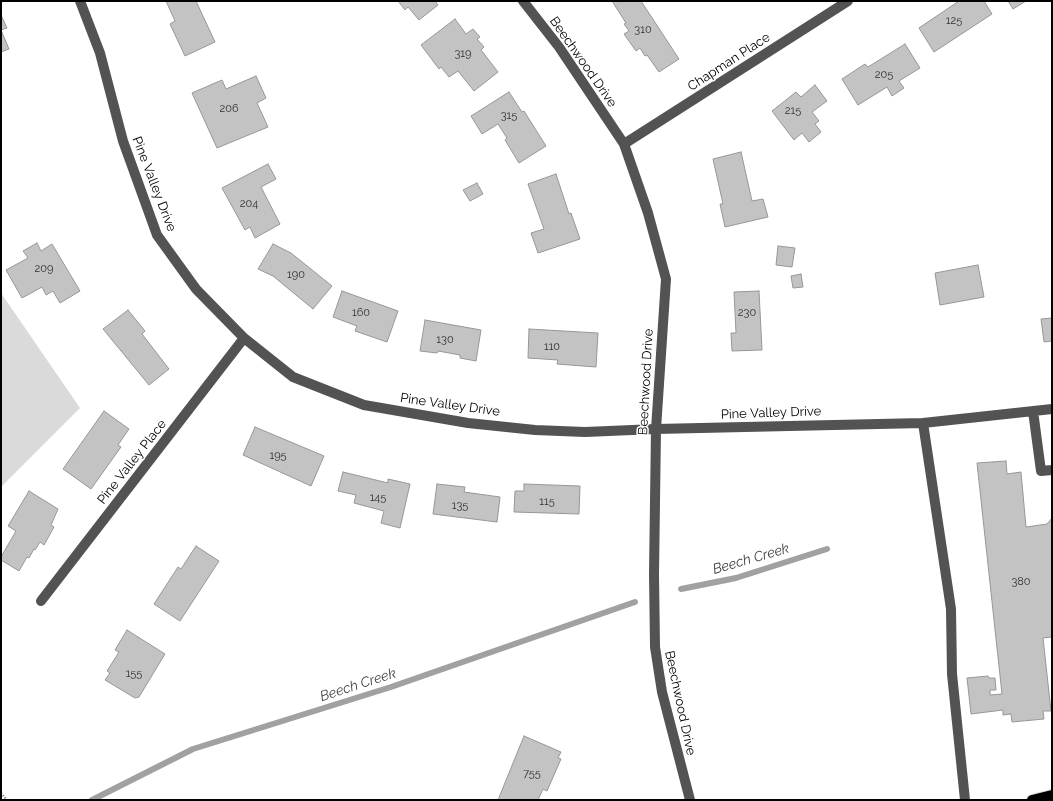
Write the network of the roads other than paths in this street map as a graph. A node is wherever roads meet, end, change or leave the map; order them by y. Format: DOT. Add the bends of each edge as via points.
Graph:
graph roads {
  1 [pos="80,1"];
  2 [pos="523,1"];
  3 [pos="848,1"];
  4 [pos="624,144"];
  5 [pos="244,338"];
  6 [pos="1052,409"];
  7 [pos="1033,411"];
  8 [pos="923,422"];
  9 [pos="656,429"];
  10 [pos="1052,470"];
  11 [pos="41,601"];
  12 [pos="1052,795"];
  13 [pos="690,800"];
  14 [pos="965,800"];
  15 [pos="1032,800"];
  1 -- 5 [label="street, Pine Valley Drive" via="100,53 123,141 157,236 196,289"];
  2 -- 4 [label="street, Beechwood Drive" via="559,47"];
  3 -- 4 [label="street, Chapman Place"];
  4 -- 9 [label="street, Beechwood Drive" via="648,213 666,279"];
  5 -- 9 [label="street, Pine Valley Drive" via="293,377 364,405 468,423 535,430 585,432"];
  5 -- 11 [label="street, Pine Valley Place"];
  6 -- 7 [label="street, Pine Valley Drive"];
  7 -- 8 [label="street, Pine Valley Drive"];
  7 -- 10 [label="street" via="1041,471"];
  8 -- 9 [label="street, Pine Valley Drive"];
  8 -- 14 [label="street" via="951,609 952,674"];
  9 -- 13 [label="street, Beechwood Drive" via="655,647 662,692"];
  12 -- 15 [label="main road"];
}
